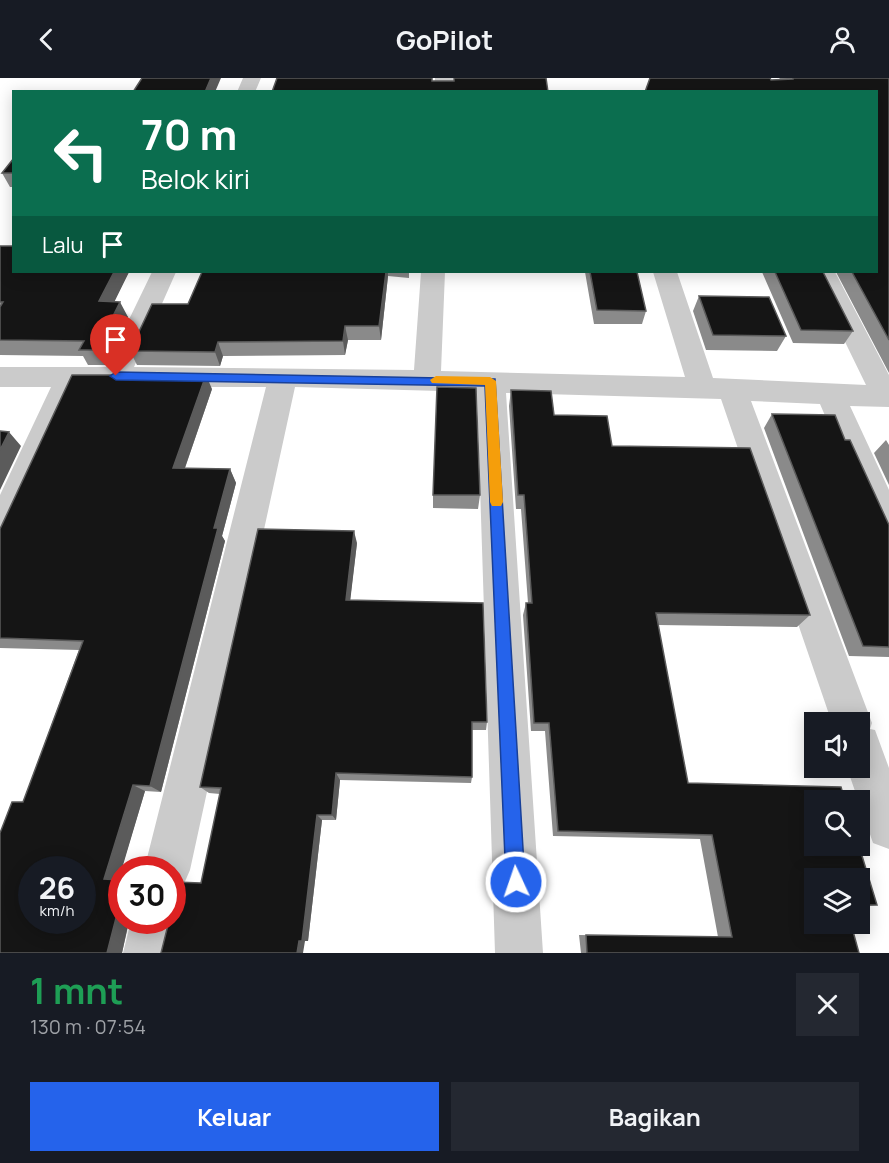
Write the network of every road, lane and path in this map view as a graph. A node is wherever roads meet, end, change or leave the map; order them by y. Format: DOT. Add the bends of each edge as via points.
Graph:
graph roads {
  1 [pos="164,273"];
  2 [pos="433,273"];
  3 [pos="665,273"];
  4 [pos="823,273"];
  5 [pos="0,376"];
  6 [pos="116,376"];
  7 [pos="283,376"];
  8 [pos="70,377"];
  9 [pos="427,380"];
  10 [pos="490,381"];
  11 [pos="718,390"];
  12 [pos="831,395"];
  13 [pos="887,397"];
  14 [pos="889,526"];
  15 [pos="0,530"];
  16 [pos="848,712"];
  17 [pos="870,773"];
  18 [pos="889,827"];
  19 [pos="170,856"];
  20 [pos="152,934"];
  21 [pos="147,953"];
  22 [pos="519,953"];
  1 -- 6 [label="street"];
  2 -- 9 [label="street"];
  3 -- 11 [label="street"];
  4 -- 13 [label="street"];
  5 -- 8 [label="street"];
  6 -- 7 [label="street"];
  6 -- 8 [label="street"];
  7 -- 9 [label="street"];
  7 -- 19 [label="street"];
  8 -- 15 [label="street"];
  9 -- 10 [label="street"];
  10 -- 11 [label="street"];
  10 -- 22 [label="street"];
  11 -- 12 [label="street"];
  11 -- 16 [label="street"];
  12 -- 13 [label="street"];
  12 -- 14 [label="street"];
  17 -- 18 [label="street"];
  20 -- 21 [label="street"];
}
